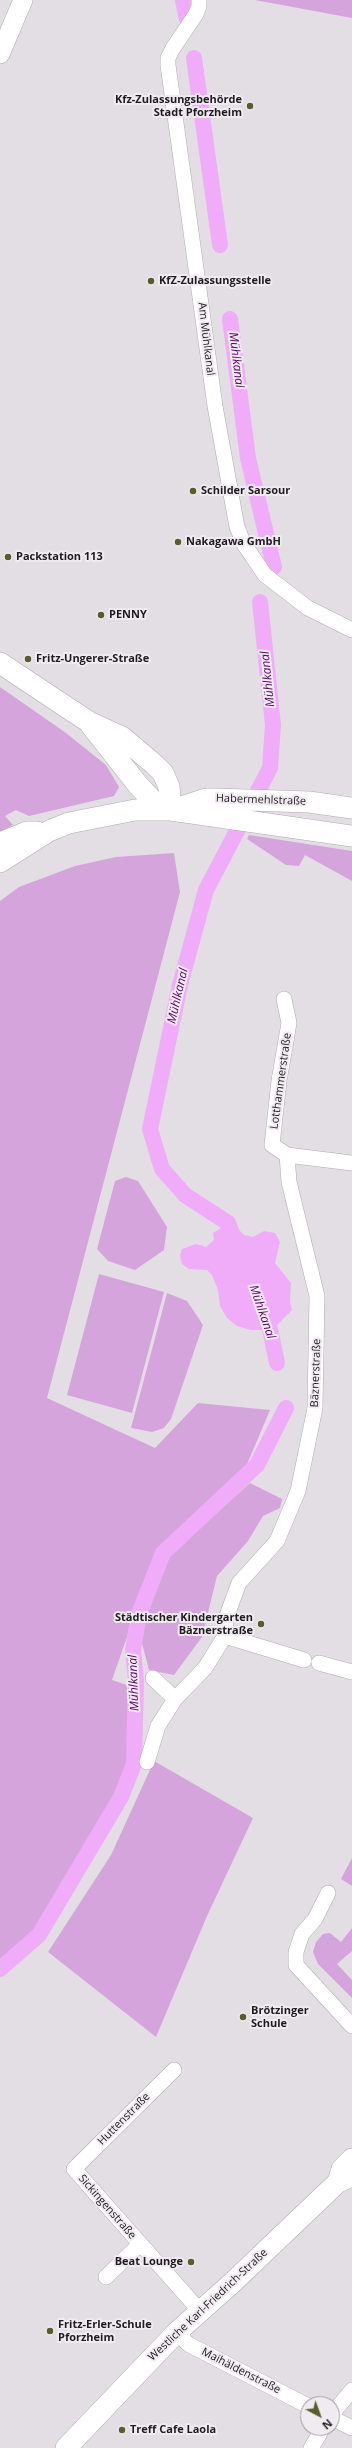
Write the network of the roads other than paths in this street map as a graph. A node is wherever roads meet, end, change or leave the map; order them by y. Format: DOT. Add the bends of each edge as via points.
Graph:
graph roads {
  1 [pos="22,0"];
  2 [pos="199,3"];
  3 [pos="0,54"];
  4 [pos="352,630"];
  5 [pos="0,663"];
  6 [pos="215,808"];
  7 [pos="352,808"];
  8 [pos="171,810"];
  9 [pos="49,831"];
  10 [pos="352,836"];
  11 [pos="0,843"];
  12 [pos="0,862"];
  13 [pos="284,999"];
  14 [pos="287,1155"];
  15 [pos="352,1163"];
  16 [pos="225,1636"];
  17 [pos="304,1660"];
  18 [pos="319,1663"];
  19 [pos="352,1672"];
  20 [pos="152,1678"];
  21 [pos="175,1699"];
  22 [pos="147,1762"];
  23 [pos="328,1893"];
  24 [pos="352,2026"];
  25 [pos="174,2070"];
  26 [pos="352,2159"];
  27 [pos="74,2168"];
  28 [pos="345,2179"];
  29 [pos="140,2244"];
  30 [pos="106,2277"];
  31 [pos="200,2311"];
  32 [pos="176,2332"];
  33 [pos="352,2390"];
  34 [pos="300,2402"];
  35 [pos="340,2404"];
  36 [pos="340,2422"];
  37 [pos="352,2428"];
  38 [pos="318,2436"];
  39 [pos="66,2448"];
  40 [pos="311,2448"];
  1 -- 3 [label="street"];
  2 -- 4 [label="street, Am Mühlkanal" via="190,25 168,58 215,406 237,527 244,544 266,575 308,608"];
  5 -- 8 [label="main road" via="89,722 122,737 156,765 169,787"];
  6 -- 7 [label="main road, Habermehlstraße" via="277,800"];
  6 -- 8 [label="main road, Habermehlstraße" via="206,799"];
  6 -- 10 [label="main road, Habermehlstraße" via="276,824"];
  8 -- 9 [label="main road, Habermehlstraße" via="135,810 86,819"];
  9 -- 11 [label="main road, Habermehlstraße" via="27,832"];
  9 -- 12 [label="main road, Habermehlstraße"];
  13 -- 14 [label="street, Lotthammerstraße" via="289,1023 272,1145"];
  14 -- 15 [label="street"];
  14 -- 16 [label="street, Bäznerstraße" via="289,1182 318,1296 315,1408 298,1491 278,1541 239,1583 226,1618"];
  16 -- 17 [label="street"];
  16 -- 21 [label="street, Bäznerstraße" via="206,1668"];
  18 -- 19 [label="street"];
  20 -- 21 [label="street"];
  21 -- 22 [label="street, Bäznerstraße" via="158,1726"];
  23 -- 24 [label="street" via="315,1919 302,1934 296,1952 296,1965"];
  25 -- 27 [label="street, Huttenstraße"];
  26 -- 28 [label="main road, Westliche Karl-Friedrich-Straße" via="342,2169"];
  27 -- 29 [label="street, Sickingenstraße"];
  28 -- 31 [label="main road, Westliche Karl-Friedrich-Straße"];
  29 -- 30 [label="street, Sickingenstraße"];
  29 -- 31 [label="street, Sickingenstraße"];
  31 -- 32 [label="main road, Westliche Karl-Friedrich-Straße"];
  32 -- 34 [label="street, Maihäldenstraße" via="188,2344"];
  32 -- 39 [label="main road, Westliche Karl-Friedrich-Straße"];
  33 -- 35 [label="street"];
  36 -- 37 [label="street"];
  38 -- 40 [label="street"];
}
